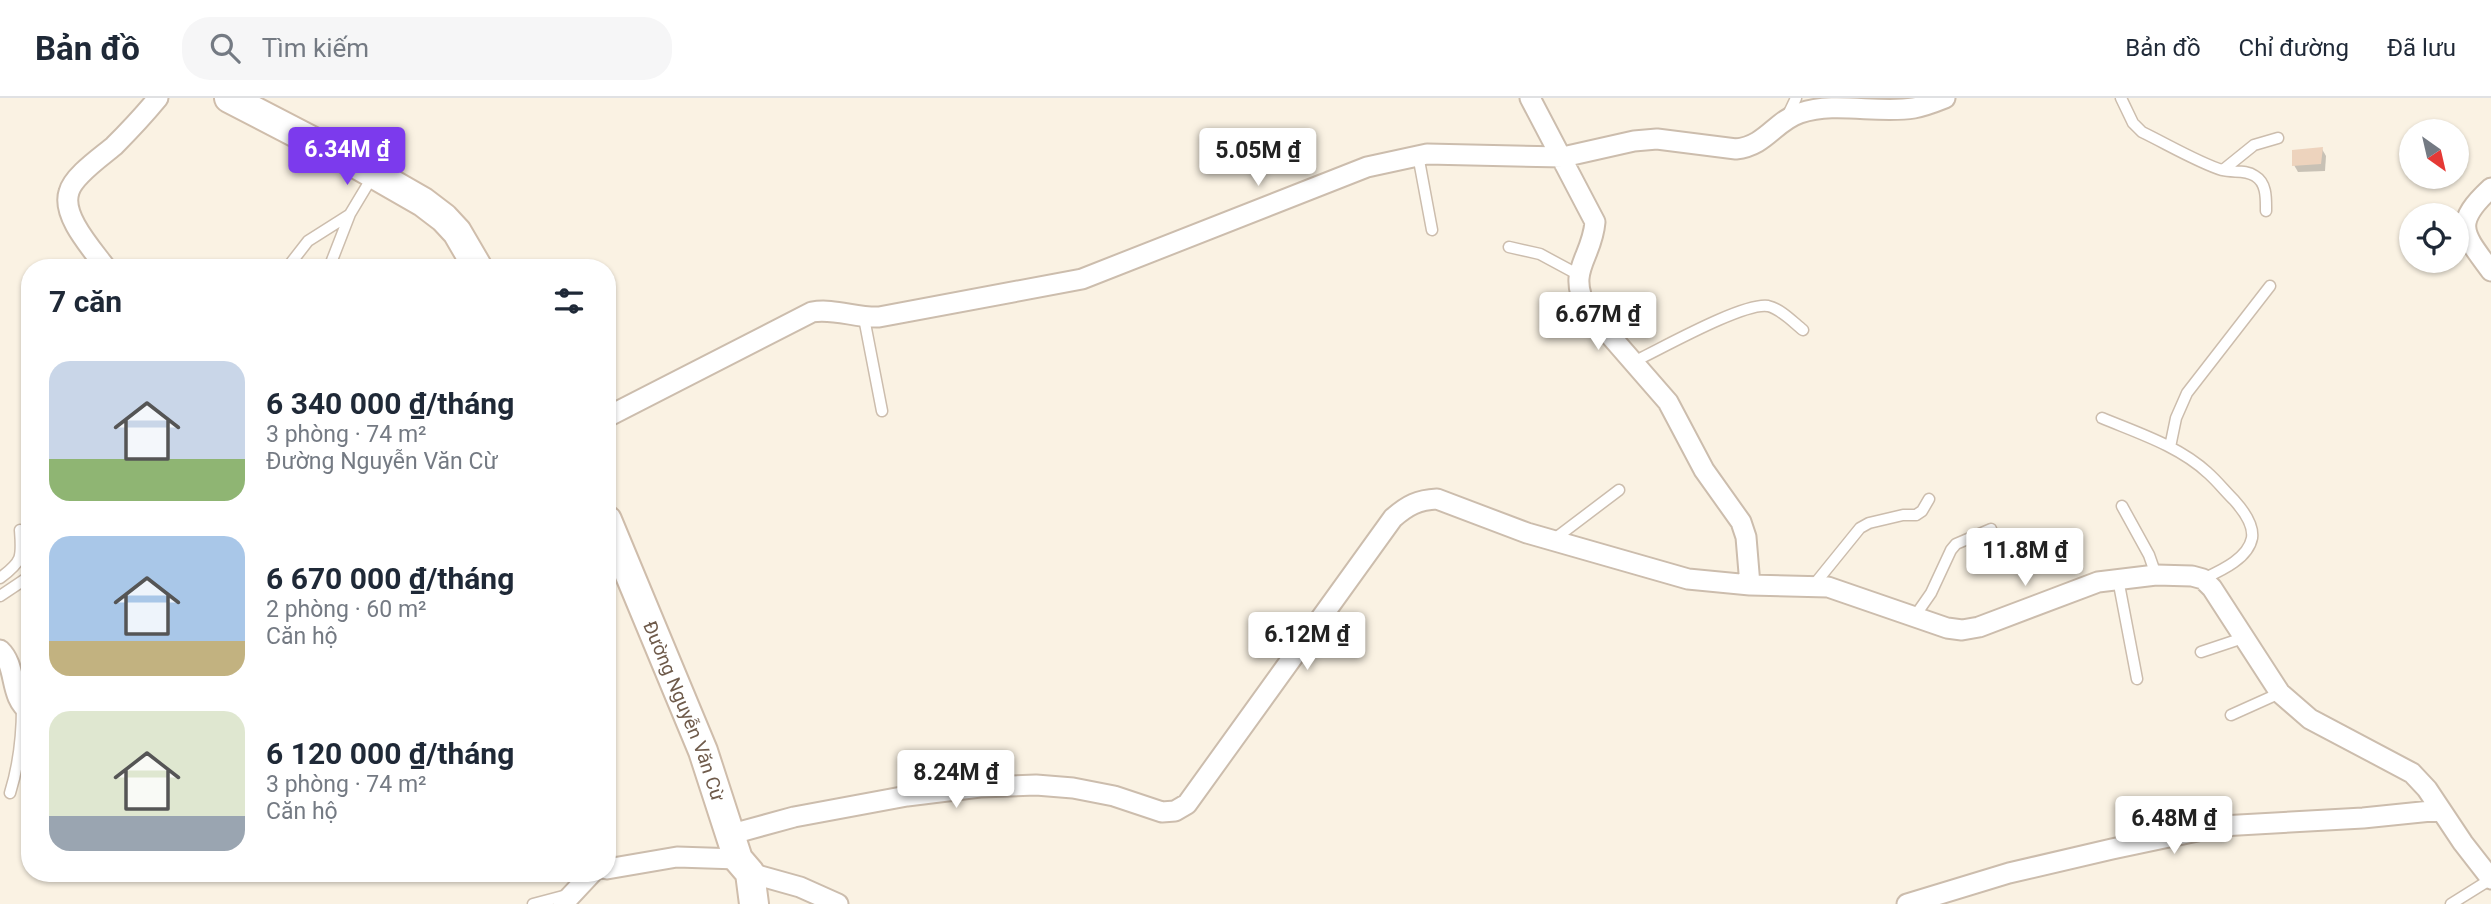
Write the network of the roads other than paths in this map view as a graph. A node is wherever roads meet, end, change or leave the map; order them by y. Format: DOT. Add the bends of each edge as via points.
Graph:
graph roads {
  1 [pos="158,98"];
  2 [pos="229,98"];
  3 [pos="1796,98"];
  4 [pos="1945,98"];
  5 [pos="2121,98"];
  6 [pos="1531,99"];
  7 [pos="1785,121"];
  8 [pos="2278,138"];
  9 [pos="1418,155"];
  10 [pos="1563,157"];
  11 [pos="2223,170"];
  12 [pos="374,174"];
  13 [pos="2491,188"];
  14 [pos="2266,212"];
  15 [pos="350,214"];
  16 [pos="1432,230"];
  17 [pos="1509,247"];
  18 [pos="99,259"];
  19 [pos="293,259"];
  20 [pos="332,259"];
  21 [pos="473,259"];
  22 [pos="2491,271"];
  23 [pos="1578,275"];
  24 [pos="2270,286"];
  25 [pos="864,318"];
  26 [pos="1803,330"];
  27 [pos="1633,362"];
  28 [pos="882,411"];
  29 [pos="616,412"];
  30 [pos="2102,418"];
  31 [pos="2170,447"];
  32 [pos="1619,490"];
  33 [pos="1929,499"];
  34 [pos="2122,506"];
  35 [pos="1991,529"];
  36 [pos="20,530"];
  37 [pos="1553,540"];
  38 [pos="21,542"];
  39 [pos="616,542"];
  40 [pos="21,557"];
  41 [pos="2156,575"];
  42 [pos="0,578"];
  43 [pos="2118,579"];
  44 [pos="2203,579"];
  45 [pos="21,582"];
  46 [pos="1750,586"];
  47 [pos="1813,586"];
  48 [pos="0,597"];
  49 [pos="1915,616"];
  50 [pos="2243,638"];
  51 [pos="0,650"];
  52 [pos="2202,652"];
  53 [pos="2137,679"];
  54 [pos="2280,693"];
  55 [pos="21,702"];
  56 [pos="2231,715"];
  57 [pos="21,747"];
  58 [pos="10,793"];
  59 [pos="2441,810"];
  60 [pos="740,855"];
  61 [pos="616,867"];
  62 [pos="2491,879"];
  63 [pos="584,882"];
  64 [pos="569,900"];
  65 [pos="533,904"];
  66 [pos="754,904"];
  67 [pos="838,904"];
  68 [pos="1912,904"];
  69 [pos="2451,904"];
  1 -- 18 [label="street" via="80,175 69,192 75,226"];
  2 -- 12 [label="street"];
  3 -- 7 [label="lane"];
  4 -- 7 [label="street" via="1912,108 1812,109"];
  5 -- 11 [label="lane" via="2142,132"];
  6 -- 10 [label="street"];
  7 -- 10 [label="street" via="1749,148 1657,139"];
  8 -- 11 [label="lane" via="2254,145"];
  9 -- 10 [label="street"];
  9 -- 16 [label="lane"];
  9 -- 25 [label="street" via="1367,167 1082,279"];
  10 -- 23 [label="street" via="1595,222"];
  11 -- 14 [label="lane" via="2255,176 2266,196"];
  12 -- 15 [label="lane"];
  12 -- 21 [label="street" via="444,218"];
  13 -- 22 [label="street" via="2467,215 2465,229"];
  15 -- 19 [label="lane" via="308,241"];
  15 -- 20 [label="lane"];
  17 -- 23 [label="lane" via="1540,254"];
  23 -- 27 [label="street" via="1587,309"];
  24 -- 31 [label="lane" via="2188,393"];
  25 -- 28 [label="lane"];
  25 -- 29 [label="street" via="812,312"];
  26 -- 27 [label="lane" via="1780,311 1758,306"];
  27 -- 46 [label="street" via="1668,402 1704,470 1741,522"];
  30 -- 31 [label="lane"];
  31 -- 44 [label="lane" via="2207,471 2250,522 2252,539 2240,557"];
  32 -- 37 [label="lane"];
  33 -- 47 [label="lane" via="1916,515 1860,528"];
  34 -- 41 [label="lane"];
  35 -- 49 [label="lane" via="1956,544"];
  36 -- 38 [label="lane"];
  37 -- 46 [label="street" via="1688,579"];
  37 -- 60 [label="street" via="1437,499 1407,506 1393,518 1187,804 1175,811 1162,812 1073,788 980,787 806,814"];
  39 -- 60 [label="street, Đường Nguyễn Văn Cừ" via="698,739"];
  40 -- 42 [label="lane"];
  41 -- 43 [label="street"];
  41 -- 44 [label="street"];
  43 -- 49 [label="street" via="2098,582 1979,627 1947,628"];
  43 -- 53 [label="lane"];
  44 -- 50 [label="street"];
  45 -- 48 [label="lane"];
  46 -- 47 [label="street"];
  47 -- 49 [label="street" via="1842,590"];
  50 -- 52 [label="lane"];
  50 -- 54 [label="street"];
  51 -- 55 [label="street" via="10,664"];
  54 -- 56 [label="lane"];
  54 -- 59 [label="street" via="2310,719 2412,773"];
  57 -- 58 [label="lane"];
  59 -- 62 [label="street"];
  59 -- 68 [label="street" via="2221,826 2009,873"];
  60 -- 61 [label="street" via="677,857"];
  60 -- 66 [label="street, Đường Nguyễn Văn Cừ"];
  60 -- 67 [label="street"];
  62 -- 69 [label="lane"];
  63 -- 64 [label="street"];
  64 -- 65 [label="lane"];
}
